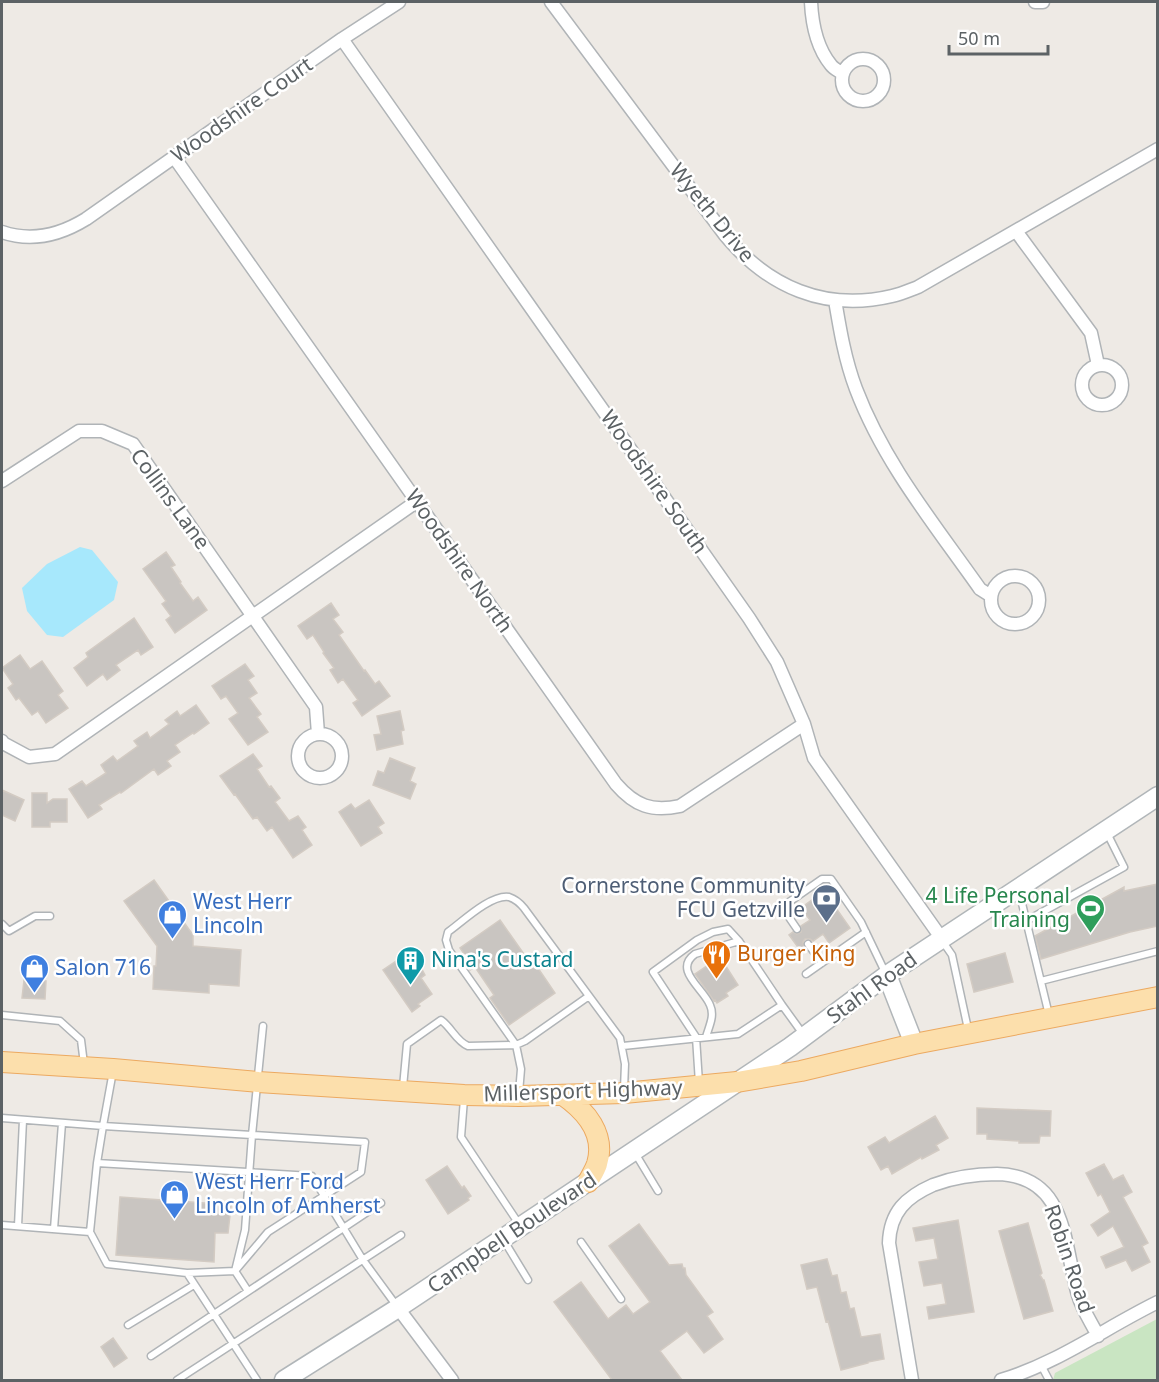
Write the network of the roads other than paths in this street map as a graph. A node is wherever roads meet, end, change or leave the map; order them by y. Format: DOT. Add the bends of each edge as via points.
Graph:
graph roads {
  1 [pos="399,2"];
  2 [pos="551,2"];
  3 [pos="811,2"];
  4 [pos="1035,2"];
  5 [pos="1043,2"];
  6 [pos="342,39"];
  7 [pos="843,74"];
  8 [pos="1158,149"];
  9 [pos="174,158"];
  10 [pos="1017,231"];
  11 [pos="2,232"];
  12 [pos="835,300"];
  13 [pos="1098,365"];
  14 [pos="2,481"];
  15 [pos="416,502"];
  16 [pos="991,596"];
  17 [pos="252,616"];
  18 [pos="804,724"];
  19 [pos="318,734"];
  20 [pos="2,741"];
  21 [pos="1158,796"];
  22 [pos="1106,830"];
  23 [pos="1018,888"];
  24 [pos="50,916"];
  25 [pos="1026,921"];
  26 [pos="2,924"];
  27 [pos="797,929"];
  28 [pos="866,932"];
  29 [pos="942,939"];
  30 [pos="739,941"];
  31 [pos="808,944"];
  32 [pos="1158,951"];
  33 [pos="822,963"];
  34 [pos="806,974"];
  35 [pos="887,975"];
  36 [pos="1041,981"];
  37 [pos="589,996"];
  38 [pos="1158,997"];
  39 [pos="782,1005"];
  40 [pos="2,1015"];
  41 [pos="1050,1019"];
  42 [pos="263,1026"];
  43 [pos="968,1033"];
  44 [pos="805,1036"];
  45 [pos="696,1037"];
  46 [pos="706,1037"];
  47 [pos="914,1044"];
  48 [pos="516,1045"];
  49 [pos="623,1046"];
  50 [pos="2,1062"];
  51 [pos="85,1067"];
  52 [pos="113,1069"];
  53 [pos="258,1082"];
  54 [pos="737,1082"];
  55 [pos="699,1086"];
  56 [pos="403,1092"];
  57 [pos="624,1093"];
  58 [pos="464,1095"];
  59 [pos="563,1095"];
  60 [pos="519,1096"];
  61 [pos="2,1118"];
  62 [pos="23,1120"];
  63 [pos="62,1123"];
  64 [pos="103,1126"];
  65 [pos="252,1135"];
  66 [pos="634,1151"];
  67 [pos="97,1162"];
  68 [pos="250,1173"];
  69 [pos="588,1182"];
  70 [pos="658,1191"];
  71 [pos="324,1196"];
  72 [pos="381,1203"];
  73 [pos="2,1225"];
  74 [pos="18,1226"];
  75 [pos="343,1227"];
  76 [pos="521,1227"];
  77 [pos="54,1229"];
  78 [pos="90,1232"];
  79 [pos="401,1235"];
  80 [pos="503,1239"];
  81 [pos="581,1242"];
  82 [pos="363,1260"];
  83 [pos="235,1271"];
  84 [pos="186,1273"];
  85 [pos="528,1280"];
  86 [pos="194,1285"];
  87 [pos="248,1291"];
  88 [pos="621,1299"];
  89 [pos="1158,1302"];
  90 [pos="398,1308"];
  91 [pos="214,1314"];
  92 [pos="128,1325"];
  93 [pos="1098,1336"];
  94 [pos="234,1345"];
  95 [pos="151,1356"];
  96 [pos="1041,1365"];
  97 [pos="177,1380"];
  98 [pos="257,1380"];
  99 [pos="284,1380"];
  100 [pos="452,1380"];
  101 [pos="912,1380"];
  102 [pos="1001,1380"];
  103 [pos="1049,1380"];
  1 -- 6 [label="street, Woodshire Court"];
  2 -- 12 [label="street, Wyeth Drive" via="739,252 773,279 793,289"];
  3 -- 7 [label="street" via="816,36 832,66"];
  4 -- 5 [label="street"];
  6 -- 9 [label="street, Woodshire Court"];
  6 -- 18 [label="street, Woodshire South" via="749,618 777,662"];
  8 -- 10 [label="street, Wyeth Drive"];
  9 -- 11 [label="street, Woodshire Court" via="71,228 24,237"];
  9 -- 15 [label="street, Woodshire North"];
  10 -- 12 [label="street, Wyeth Drive" via="918,287 872,300"];
  10 -- 13 [label="street" via="1091,333"];
  12 -- 16 [label="street" via="856,390 884,449 980,589"];
  14 -- 17 [label="street, Collins Lane" via="79,431 102,431 133,444"];
  15 -- 17 [label="street"];
  15 -- 18 [label="street, Woodshire North" via="615,784 637,803 667,809 680,806"];
  16 -- 16 [label="street" via="998,618 1012,624 1028,621 1038,609 1035,586 1022,576 1006,577"];
  17 -- 19 [label="street, Collins Lane" via="316,707"];
  17 -- 20 [label="street" via="55,754 29,757"];
  18 -- 29 [label="street, Woodshire South" via="814,758"];
  21 -- 22 [label="street, Stahl Road"];
  22 -- 23 [label="street, Stahl Road"];
  22 -- 25 [label="lane" via="1124,867"];
  23 -- 25 [label="lane"];
  23 -- 29 [label="street, Stahl Road"];
  24 -- 26 [label="lane" via="35,916 9,931"];
  25 -- 36 [label="lane"];
  27 -- 28 [label="lane" via="782,907 822,879 831,879"];
  28 -- 33 [label="lane"];
  28 -- 35 [label="lane"];
  29 -- 35 [label="street, Stahl Road"];
  29 -- 43 [label="lane" via="952,955"];
  30 -- 39 [label="lane"];
  30 -- 45 [label="lane" via="728,929 713,932 653,972"];
  30 -- 46 [label="lane" via="695,954 687,963 691,978 711,1006"];
  31 -- 33 [label="lane"];
  32 -- 36 [label="lane"];
  33 -- 34 [label="lane"];
  35 -- 44 [label="street, Stahl Road"];
  35 -- 47 [label="street"];
  36 -- 41 [label="lane"];
  37 -- 48 [label="lane"];
  37 -- 48 [label="lane" via="524,908 511,897 491,900 448,932 446,940 449,950"];
  37 -- 49 [label="lane"];
  38 -- 41 [label="main road, Millersport Highway"];
  39 -- 44 [label="lane"];
  39 -- 46 [label="lane" via="738,1034"];
  40 -- 51 [label="lane" via="60,1021 81,1040"];
  41 -- 43 [label="main road, Millersport Highway"];
  42 -- 53 [label="lane"];
  43 -- 47 [label="main road, Millersport Highway"];
  44 -- 54 [label="street, Stahl Road"];
  45 -- 46 [label="lane"];
  45 -- 49 [label="lane"];
  45 -- 55 [label="lane"];
  47 -- 54 [label="main road, Millersport Highway"];
  48 -- 56 [label="lane" via="468,1046 441,1020 407,1044"];
  48 -- 60 [label="lane" via="521,1069"];
  49 -- 57 [label="lane"];
  50 -- 51 [label="main road, Millersport Highway"];
  51 -- 52 [label="main road, Millersport Highway"];
  52 -- 53 [label="main road, Millersport Highway"];
  52 -- 64 [label="lane"];
  53 -- 56 [label="main road, Millersport Highway"];
  53 -- 65 [label="lane"];
  54 -- 55 [label="main road, Millersport Highway"];
  54 -- 66 [label="street, Campbell Boulevard"];
  55 -- 57 [label="main road, Millersport Highway"];
  56 -- 58 [label="main road, Millersport Highway"];
  57 -- 59 [label="main road, Millersport Highway"];
  58 -- 60 [label="main road, Millersport Highway"];
  58 -- 76 [label="lane" via="461,1137"];
  59 -- 60 [label="main road, Millersport Highway"];
  59 -- 69 [label="main road" via="586,1114 597,1137 598,1156"];
  61 -- 62 [label="lane"];
  62 -- 63 [label="lane"];
  62 -- 74 [label="lane"];
  63 -- 64 [label="lane"];
  63 -- 77 [label="lane"];
  64 -- 65 [label="lane"];
  64 -- 67 [label="lane"];
  65 -- 68 [label="lane"];
  65 -- 71 [label="lane" via="365,1142 361,1172"];
  66 -- 69 [label="street, Campbell Boulevard"];
  66 -- 70 [label="lane"];
  67 -- 68 [label="lane"];
  67 -- 78 [label="lane"];
  68 -- 71 [label="lane" via="312,1176"];
  68 -- 83 [label="lane" via="245,1230"];
  69 -- 76 [label="street, Campbell Boulevard"];
  71 -- 75 [label="lane"];
  71 -- 83 [label="lane" via="268,1232"];
  72 -- 75 [label="lane"];
  73 -- 74 [label="lane"];
  74 -- 77 [label="lane"];
  75 -- 82 [label="lane"];
  75 -- 87 [label="lane"];
  76 -- 80 [label="street, Campbell Boulevard"];
  77 -- 78 [label="lane"];
  78 -- 84 [label="lane" via="106,1264"];
  79 -- 82 [label="lane"];
  80 -- 85 [label="lane"];
  80 -- 90 [label="street, Campbell Boulevard"];
  81 -- 88 [label="lane"];
  82 -- 90 [label="lane"];
  82 -- 94 [label="lane"];
  83 -- 84 [label="lane"];
  83 -- 87 [label="lane"];
  84 -- 86 [label="lane"];
  86 -- 91 [label="lane"];
  86 -- 92 [label="lane"];
  87 -- 91 [label="lane"];
  89 -- 93 [label="street, Robin Road"];
  90 -- 99 [label="street, Campbell Boulevard"];
  90 -- 100 [label="street"];
  91 -- 94 [label="lane"];
  91 -- 95 [label="lane"];
  93 -- 96 [label="street, Robin Road"];
  93 -- 101 [label="street, Robin Road" via="1078,1296 1061,1221 1043,1191 1011,1175 958,1177 909,1199 891,1224 889,1243"];
  94 -- 97 [label="lane"];
  94 -- 98 [label="lane"];
  96 -- 102 [label="street, Robin Road"];
  96 -- 103 [label="lane"];
}
